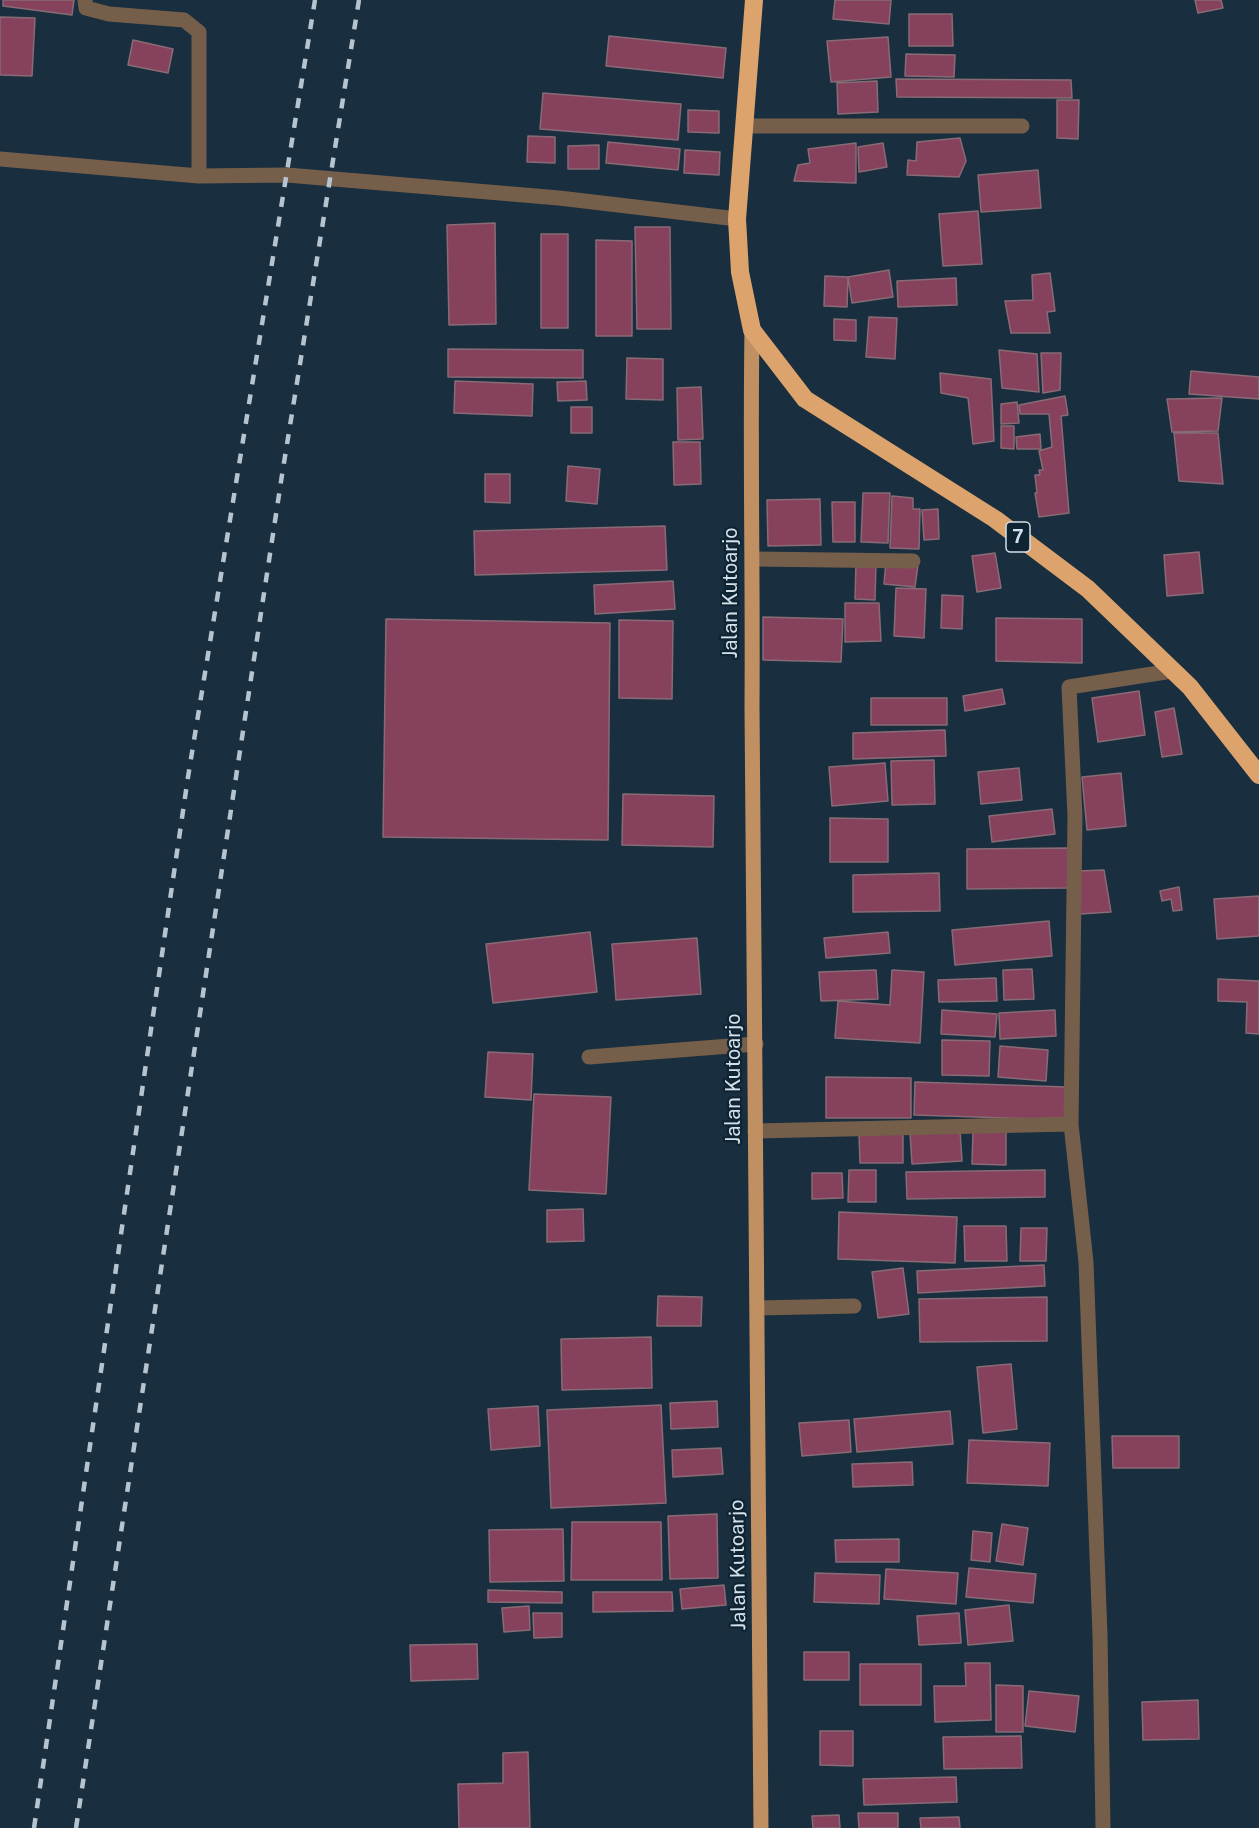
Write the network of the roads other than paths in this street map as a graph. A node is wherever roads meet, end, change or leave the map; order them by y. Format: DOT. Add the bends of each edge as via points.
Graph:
graph roads {
  1 [pos="85,0"];
  2 [pos="754,0"];
  3 [pos="744,126"];
  4 [pos="1022,126"];
  5 [pos="0,159"];
  6 [pos="199,176"];
  7 [pos="737,219"];
  8 [pos="752,330"];
  9 [pos="754,559"];
  10 [pos="914,561"];
  11 [pos="1172,671"];
  12 [pos="1259,776"];
  13 [pos="756,1044"];
  14 [pos="589,1058"];
  15 [pos="1071,1124"];
  16 [pos="755,1131"];
  17 [pos="854,1306"];
  18 [pos="757,1308"];
  19 [pos="761,1828"];
  20 [pos="1103,1828"];
  1 -- 6 [label="street" via="86,8 109,14 184,20 199,32"];
  2 -- 3 [label="highway, 7"];
  3 -- 4 [label="street"];
  3 -- 7 [label="highway, 7"];
  5 -- 6 [label="street"];
  6 -- 7 [label="street" via="287,175 559,198"];
  7 -- 8 [label="highway, 7" via="740,272"];
  8 -- 9 [label="main road, Jalan Kutoarjo" via="750,447"];
  8 -- 11 [label="highway, 7" via="805,399 1004,526 1088,589"];
  9 -- 10 [label="street"];
  9 -- 13 [label="main road, Jalan Kutoarjo"];
  11 -- 12 [label="highway, 7" via="1190,687"];
  11 -- 15 [label="street" via="1069,687 1075,816"];
  13 -- 14 [label="street"];
  13 -- 16 [label="main road, Jalan Kutoarjo"];
  15 -- 16 [label="street"];
  15 -- 20 [label="street" via="1086,1262"];
  16 -- 18 [label="main road, Jalan Kutoarjo"];
  17 -- 18 [label="street"];
  18 -- 19 [label="main road, Jalan Kutoarjo"];
}
